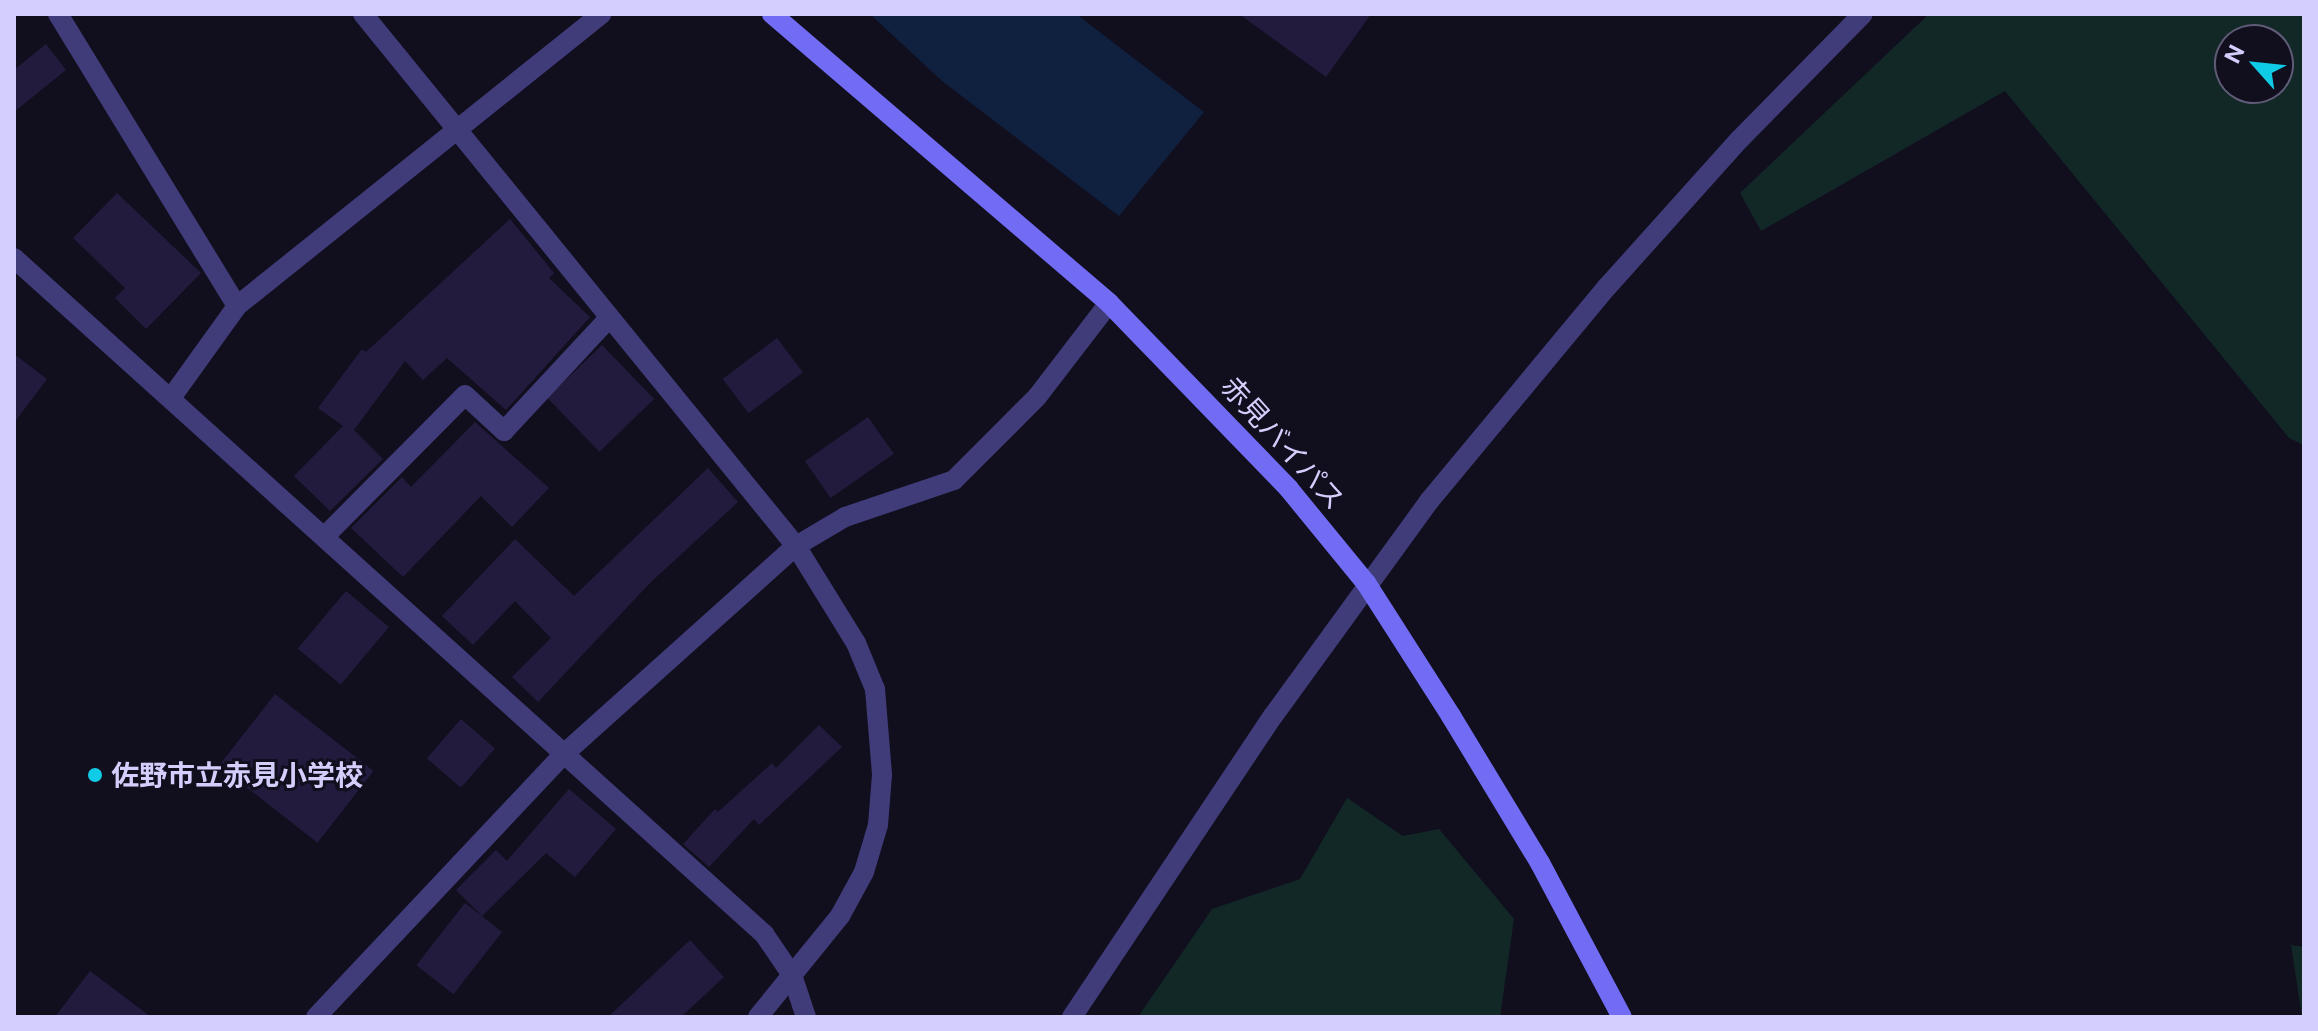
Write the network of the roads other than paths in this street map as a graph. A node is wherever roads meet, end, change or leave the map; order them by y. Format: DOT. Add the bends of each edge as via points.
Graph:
graph roads {
  1 [pos="58,14"];
  2 [pos="363,14"];
  3 [pos="602,14"];
  4 [pos="772,14"];
  5 [pos="1863,14"];
  6 [pos="456,132"];
  7 [pos="14,258"];
  8 [pos="1109,303"];
  9 [pos="237,306"];
  10 [pos="609,318"];
  11 [pos="171,398"];
  12 [pos="326,535"];
  13 [pos="796,546"];
  14 [pos="1366,583"];
  15 [pos="565,753"];
  16 [pos="792,975"];
  17 [pos="316,1017"];
  18 [pos="758,1017"];
  19 [pos="806,1017"];
  20 [pos="1072,1017"];
  21 [pos="1622,1017"];
  1 -- 9 [label="street"];
  2 -- 6 [label="street"];
  3 -- 6 [label="street"];
  4 -- 8 [label="main road, 赤見バイパス"];
  5 -- 14 [label="street" via="1740,139 1607,287"];
  6 -- 9 [label="street"];
  6 -- 10 [label="street"];
  7 -- 11 [label="street"];
  8 -- 13 [label="street" via="1037,397 954,480 845,517"];
  8 -- 14 [label="main road, 赤見バイパス" via="1226,419"];
  9 -- 11 [label="street"];
  10 -- 12 [label="street" via="504,431 465,395"];
  10 -- 13 [label="street"];
  11 -- 12 [label="street"];
  12 -- 15 [label="street"];
  13 -- 15 [label="street"];
  13 -- 16 [label="street" via="856,643 875,689 882,775 878,825 864,872 840,916"];
  14 -- 20 [label="street"];
  14 -- 21 [label="main road, 赤見バイパス" via="1540,863"];
  15 -- 16 [label="street" via="764,934"];
  15 -- 17 [label="street"];
  16 -- 18 [label="street"];
  16 -- 19 [label="street"];
}
